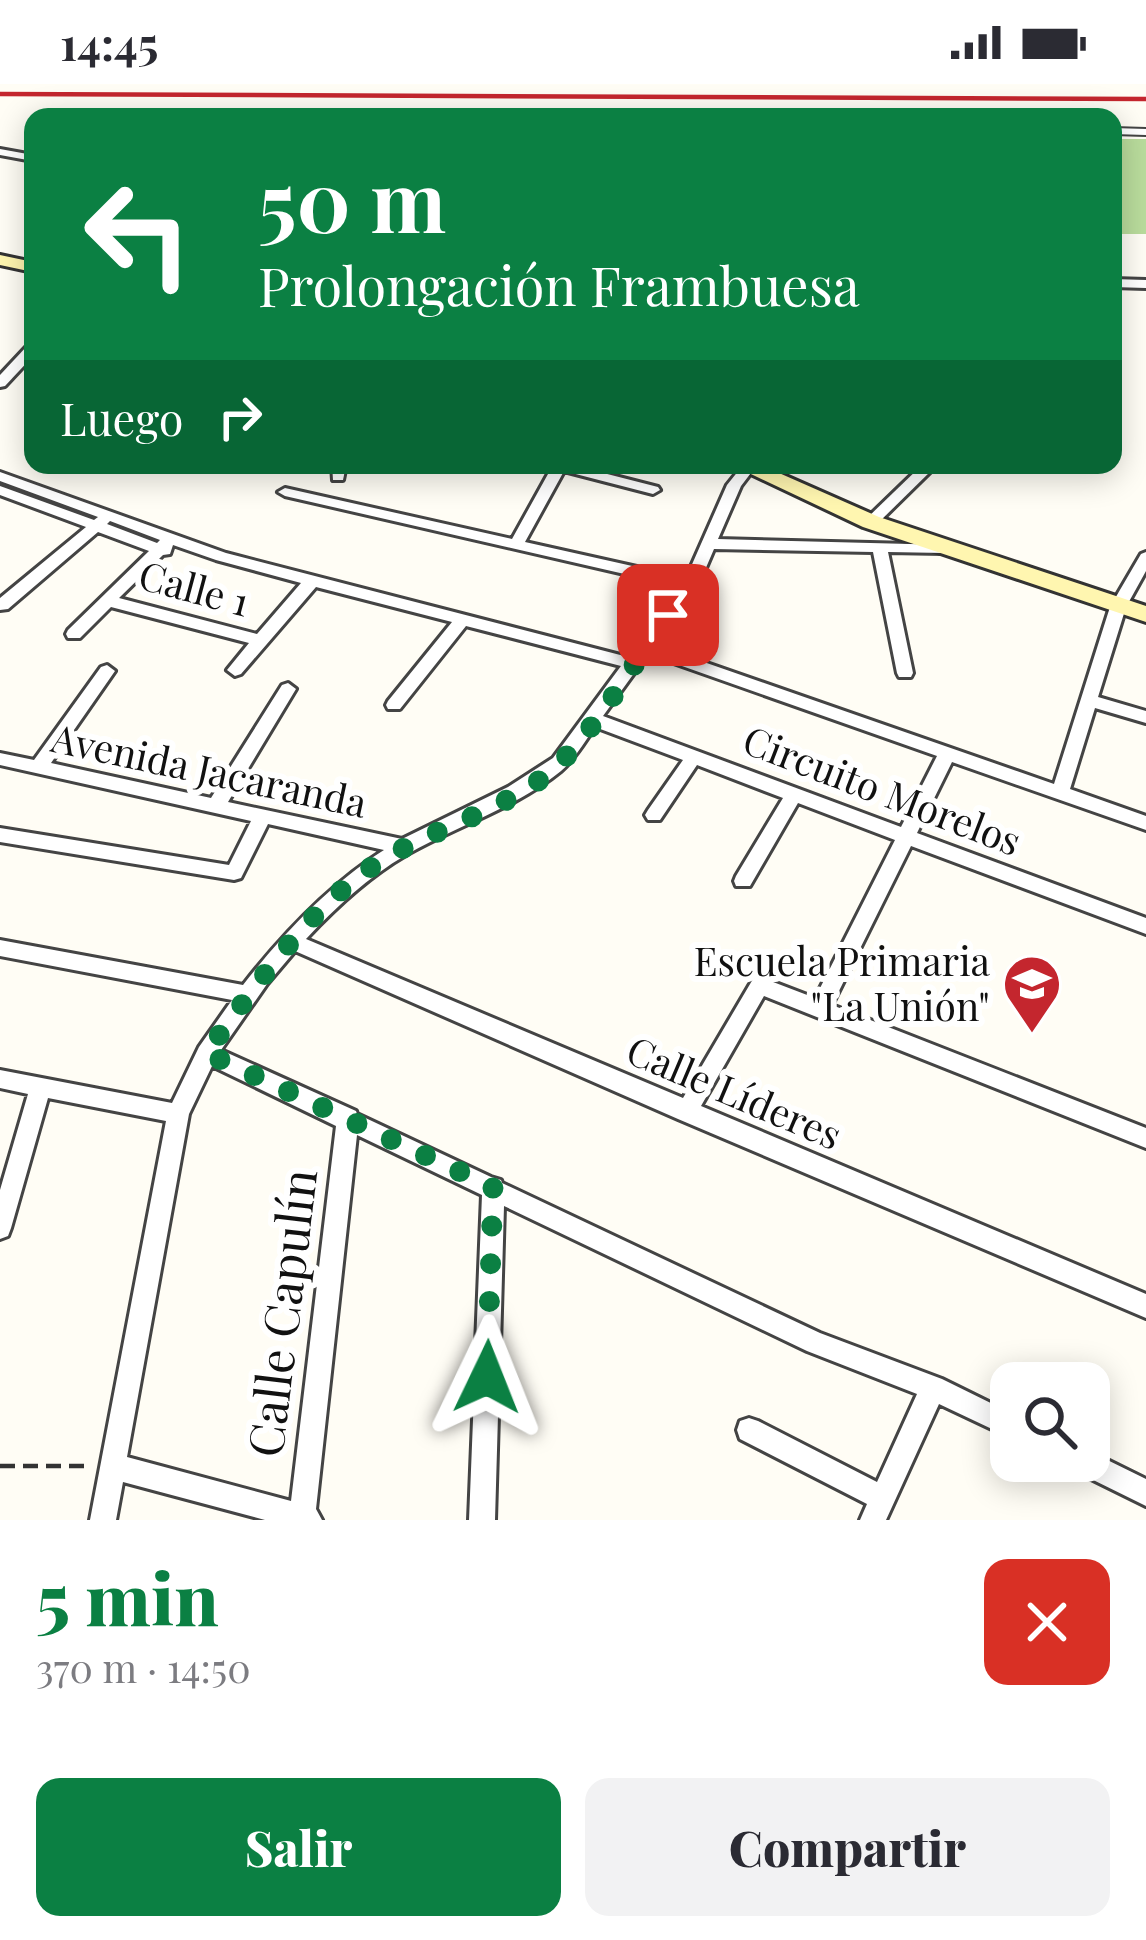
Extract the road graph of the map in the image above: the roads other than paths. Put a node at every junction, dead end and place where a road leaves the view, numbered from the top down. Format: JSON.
{"nodes":[{"id":1,"x":24,"y":358,"type":"edge"},
{"id":2,"x":0,"y":383,"type":"edge"},
{"id":3,"x":555,"y":474,"type":"edge"},
{"id":4,"x":590,"y":474,"type":"edge"},
{"id":5,"x":742,"y":474,"type":"edge"},
{"id":6,"x":765,"y":474,"type":"edge"},
{"id":7,"x":921,"y":474,"type":"edge"},
{"id":8,"x":0,"y":476,"type":"edge"},
{"id":9,"x":653,"y":490,"type":"dead end"},
{"id":10,"x":0,"y":491,"type":"edge"},
{"id":11,"x":285,"y":492,"type":"dead end"},
{"id":12,"x":100,"y":522,"type":"junction"},
{"id":13,"x":871,"y":522,"type":"junction"},
{"id":14,"x":165,"y":544,"type":"junction"},
{"id":15,"x":516,"y":544,"type":"junction"},
{"id":16,"x":711,"y":544,"type":"junction"},
{"id":17,"x":879,"y":546,"type":"junction"},
{"id":18,"x":944,"y":548,"type":"junction"},
{"id":19,"x":1146,"y":557,"type":"edge"},
{"id":20,"x":310,"y":583,"type":"junction"},
{"id":21,"x":691,"y":584,"type":"junction"},
{"id":22,"x":110,"y":601,"type":"junction"},
{"id":23,"x":2,"y":605,"type":"edge"},
{"id":24,"x":1118,"y":607,"type":"junction"},
{"id":25,"x":1146,"y":614,"type":"edge"},
{"id":26,"x":462,"y":620,"type":"junction"},
{"id":27,"x":74,"y":634,"type":"dead end"},
{"id":28,"x":261,"y":640,"type":"junction"},
{"id":29,"x":639,"y":655,"type":"junction"},
{"id":30,"x":235,"y":670,"type":"dead end"},
{"id":31,"x":107,"y":671,"type":"dead end"},
{"id":32,"x":905,"y":673,"type":"dead end"},
{"id":33,"x":288,"y":689,"type":"dead end"},
{"id":34,"x":1090,"y":701,"type":"junction"},
{"id":35,"x":394,"y":705,"type":"dead end"},
{"id":36,"x":1146,"y":717,"type":"edge"},
{"id":37,"x":595,"y":720,"type":"junction"},
{"id":38,"x":947,"y":754,"type":"junction"},
{"id":39,"x":693,"y":758,"type":"junction"},
{"id":40,"x":0,"y":759,"type":"edge"},
{"id":41,"x":38,"y":768,"type":"junction"},
{"id":42,"x":1060,"y":794,"type":"junction"},
{"id":43,"x":793,"y":796,"type":"junction"},
{"id":44,"x":216,"y":806,"type":"junction"},
{"id":45,"x":263,"y":815,"type":"junction"},
{"id":46,"x":654,"y":815,"type":"dead end"},
{"id":47,"x":1146,"y":823,"type":"edge"},
{"id":48,"x":0,"y":835,"type":"edge"},
{"id":49,"x":907,"y":841,"type":"junction"},
{"id":50,"x":404,"y":848,"type":"junction"},
{"id":51,"x":743,"y":881,"type":"dead end"},
{"id":52,"x":1146,"y":926,"type":"edge"},
{"id":53,"x":296,"y":943,"type":"junction"},
{"id":54,"x":0,"y":948,"type":"edge"},
{"id":55,"x":249,"y":995,"type":"junction"},
{"id":56,"x":820,"y":1009,"type":"junction"},
{"id":57,"x":206,"y":1053,"type":"junction"},
{"id":58,"x":0,"y":1078,"type":"edge"},
{"id":59,"x":41,"y":1087,"type":"junction"},
{"id":60,"x":686,"y":1112,"type":"junction"},
{"id":61,"x":178,"y":1114,"type":"junction"},
{"id":62,"x":348,"y":1118,"type":"junction"},
{"id":63,"x":1146,"y":1138,"type":"edge"},
{"id":64,"x":493,"y":1187,"type":"junction"},
{"id":65,"x":0,"y":1228,"type":"edge"},
{"id":66,"x":1146,"y":1306,"type":"edge"},
{"id":67,"x":933,"y":1388,"type":"junction"},
{"id":68,"x":990,"y":1416,"type":"edge"},
{"id":69,"x":749,"y":1430,"type":"dead end"},
{"id":70,"x":116,"y":1466,"type":"junction"},
{"id":71,"x":1110,"y":1475,"type":"edge"},
{"id":72,"x":1146,"y":1492,"type":"edge"},
{"id":73,"x":878,"y":1510,"type":"edge"},
{"id":74,"x":308,"y":1518,"type":"edge"},
{"id":75,"x":103,"y":1520,"type":"edge"},
{"id":76,"x":482,"y":1520,"type":"edge"}],
"edges":[{"from":1,"to":2,"type":"street"},
{"from":3,"to":15,"type":"street"},
{"from":4,"to":9,"type":"street"},
{"from":5,"to":16,"type":"street"},
{"from":6,"to":13,"type":"main road"},
{"from":7,"to":13,"type":"street"},
{"from":8,"to":12,"type":"street"},
{"from":10,"to":12,"type":"street"},
{"from":11,"to":15,"type":"street"},
{"from":12,"to":14,"type":"street"},
{"from":12,"to":23,"type":"street"},
{"from":13,"to":18,"type":"main road"},
{"from":14,"to":20,"type":"street"},
{"from":14,"to":22,"type":"street"},
{"from":15,"to":21,"type":"street"},
{"from":16,"to":17,"type":"street"},
{"from":16,"to":21,"type":"street"},
{"from":17,"to":18,"type":"street"},
{"from":17,"to":32,"type":"street"},
{"from":18,"to":24,"type":"main road"},
{"from":19,"to":24,"type":"street"},
{"from":20,"to":26,"type":"street"},
{"from":20,"to":28,"type":"street","name":"Calle 1"},
{"from":21,"to":29,"type":"street"},
{"from":22,"to":27,"type":"street"},
{"from":22,"to":28,"type":"street","name":"Calle 1"},
{"from":24,"to":25,"type":"main road"},
{"from":24,"to":34,"type":"street"},
{"from":26,"to":29,"type":"street"},
{"from":26,"to":35,"type":"street"},
{"from":28,"to":30,"type":"street","name":"Calle 1"},
{"from":29,"to":37,"type":"street"},
{"from":29,"to":38,"type":"street"},
{"from":31,"to":41,"type":"street"},
{"from":33,"to":44,"type":"street"},
{"from":34,"to":36,"type":"street"},
{"from":34,"to":42,"type":"street"},
{"from":37,"to":39,"type":"street","name":"Circuito Morelos"},
{"from":37,"to":50,"type":"street"},
{"from":38,"to":42,"type":"street"},
{"from":38,"to":49,"type":"street"},
{"from":39,"to":43,"type":"street","name":"Circuito Morelos"},
{"from":39,"to":46,"type":"street"},
{"from":40,"to":41,"type":"street","name":"Avenida Jacaranda"},
{"from":41,"to":44,"type":"street","name":"Avenida Jacaranda"},
{"from":42,"to":47,"type":"street"},
{"from":43,"to":49,"type":"street","name":"Circuito Morelos"},
{"from":43,"to":51,"type":"street"},
{"from":44,"to":45,"type":"street","name":"Avenida Jacaranda"},
{"from":45,"to":48,"type":"street"},
{"from":45,"to":50,"type":"street","name":"Avenida Jacaranda"},
{"from":49,"to":52,"type":"street","name":"Circuito Morelos"},
{"from":49,"to":56,"type":"street"},
{"from":50,"to":53,"type":"street"},
{"from":53,"to":55,"type":"street"},
{"from":53,"to":60,"type":"street","name":"Calle Líderes"},
{"from":54,"to":55,"type":"street"},
{"from":55,"to":57,"type":"street"},
{"from":56,"to":60,"type":"street"},
{"from":56,"to":63,"type":"street"},
{"from":57,"to":61,"type":"street"},
{"from":57,"to":62,"type":"street"},
{"from":58,"to":59,"type":"street"},
{"from":59,"to":61,"type":"street"},
{"from":59,"to":65,"type":"street"},
{"from":60,"to":66,"type":"street","name":"Calle Líderes"},
{"from":61,"to":70,"type":"street"},
{"from":62,"to":64,"type":"street"},
{"from":62,"to":74,"type":"street","name":"Calle Capulín"},
{"from":64,"to":67,"type":"street"},
{"from":64,"to":76,"type":"street"},
{"from":67,"to":68,"type":"street"},
{"from":67,"to":73,"type":"street"},
{"from":69,"to":73,"type":"street"},
{"from":70,"to":74,"type":"street"},
{"from":70,"to":75,"type":"street"},
{"from":71,"to":72,"type":"street"}]}
